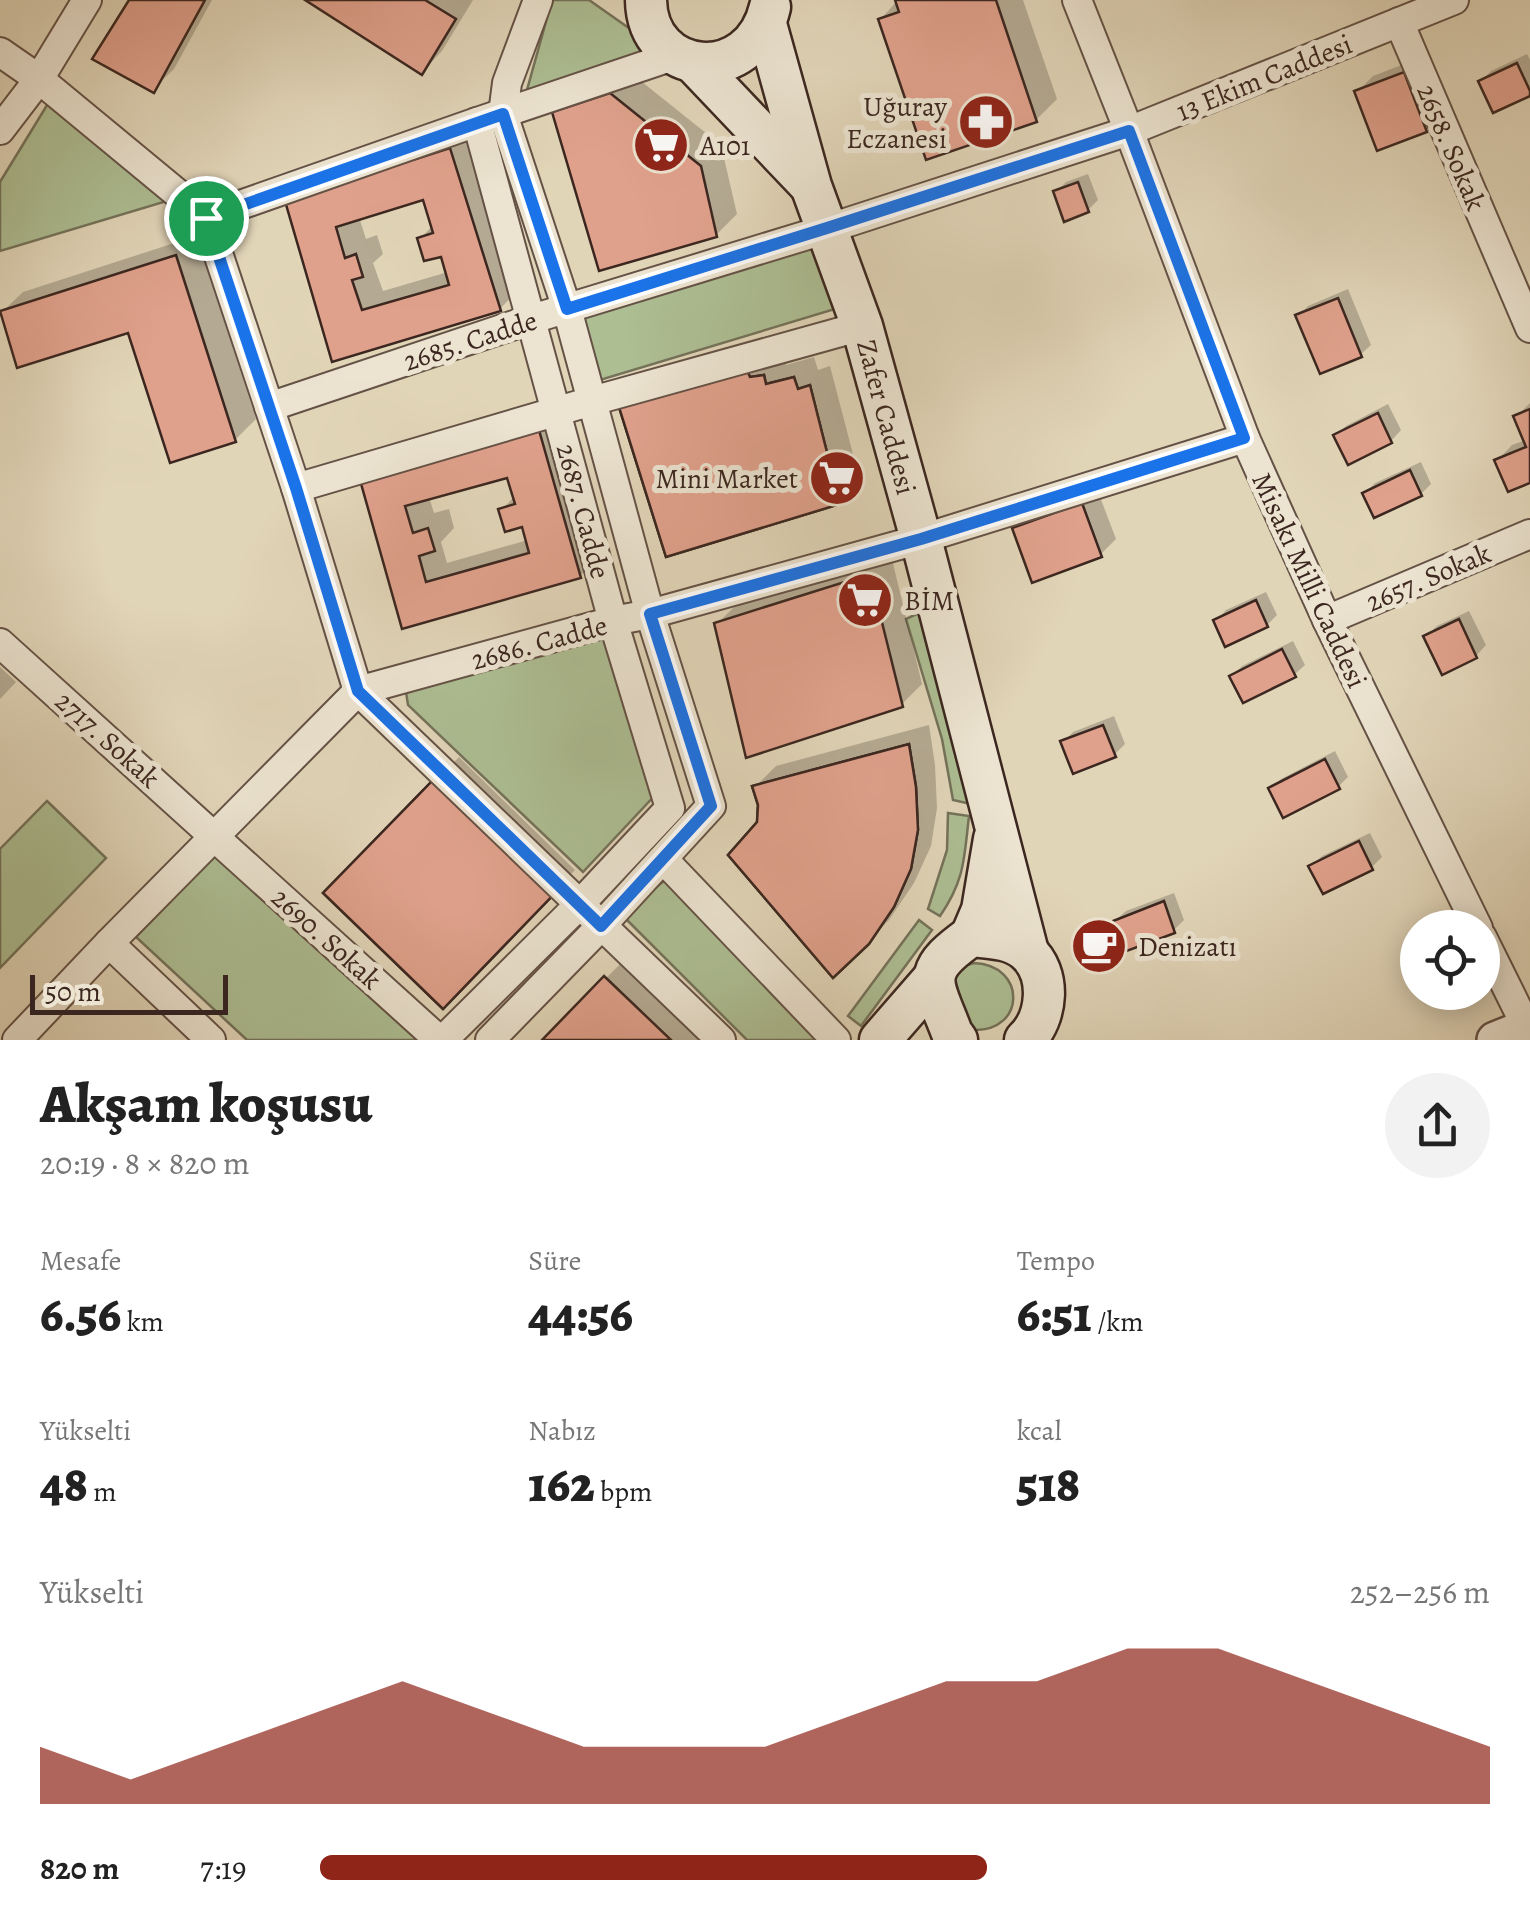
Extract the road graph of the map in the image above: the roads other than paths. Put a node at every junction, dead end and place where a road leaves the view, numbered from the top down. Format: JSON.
{"nodes":[{"id":1,"x":87,"y":0,"type":"edge"},
{"id":2,"x":538,"y":0,"type":"edge"},
{"id":3,"x":614,"y":0,"type":"edge"},
{"id":4,"x":1077,"y":0,"type":"edge"},
{"id":5,"x":1454,"y":0,"type":"edge"},
{"id":6,"x":770,"y":7,"type":"edge"},
{"id":7,"x":1398,"y":22,"type":"junction"},
{"id":8,"x":666,"y":36,"type":"edge"},
{"id":9,"x":0,"y":52,"type":"edge"},
{"id":10,"x":39,"y":78,"type":"junction"},
{"id":11,"x":490,"y":118,"type":"junction"},
{"id":12,"x":0,"y":130,"type":"edge"},
{"id":13,"x":1129,"y":131,"type":"junction"},
{"id":14,"x":810,"y":186,"type":"junction"},
{"id":15,"x":206,"y":218,"type":"junction"},
{"id":16,"x":827,"y":228,"type":"junction"},
{"id":17,"x":567,"y":309,"type":"junction"},
{"id":18,"x":532,"y":320,"type":"junction"},
{"id":19,"x":862,"y":326,"type":"junction"},
{"id":20,"x":1530,"y":328,"type":"edge"},
{"id":21,"x":592,"y":401,"type":"junction"},
{"id":22,"x":269,"y":407,"type":"junction"},
{"id":23,"x":557,"y":412,"type":"junction"},
{"id":24,"x":1244,"y":438,"type":"junction"},
{"id":25,"x":296,"y":488,"type":"junction"},
{"id":26,"x":1530,"y":534,"type":"edge"},
{"id":27,"x":921,"y":539,"type":"junction"},
{"id":28,"x":650,"y":614,"type":"junction"},
{"id":29,"x":1327,"y":620,"type":"junction"},
{"id":30,"x":613,"y":621,"type":"junction"},
{"id":31,"x":0,"y":642,"type":"edge"},
{"id":32,"x":358,"y":691,"type":"junction"},
{"id":33,"x":996,"y":828,"type":"junction"},
{"id":34,"x":215,"y":835,"type":"junction"},
{"id":35,"x":662,"y":859,"type":"junction"},
{"id":36,"x":579,"y":905,"type":"junction"},
{"id":37,"x":1469,"y":910,"type":"edge"},
{"id":38,"x":601,"y":926,"type":"junction"},
{"id":39,"x":971,"y":936,"type":"junction"},
{"id":40,"x":109,"y":943,"type":"junction"},
{"id":41,"x":1028,"y":952,"type":"junction"},
{"id":42,"x":933,"y":979,"type":"junction"},
{"id":43,"x":1500,"y":980,"type":"edge"},
{"id":44,"x":1044,"y":999,"type":"junction"},
{"id":45,"x":1521,"y":1032,"type":"edge"},
{"id":46,"x":947,"y":1038,"type":"edge"},
{"id":47,"x":17,"y":1040,"type":"edge"},
{"id":48,"x":211,"y":1040,"type":"edge"},
{"id":49,"x":441,"y":1040,"type":"edge"},
{"id":50,"x":490,"y":1040,"type":"edge"},
{"id":51,"x":721,"y":1040,"type":"edge"},
{"id":52,"x":836,"y":1040,"type":"edge"},
{"id":53,"x":880,"y":1040,"type":"edge"},
{"id":54,"x":1026,"y":1040,"type":"edge"},
{"id":55,"x":1056,"y":1040,"type":"edge"}],
"edges":[{"from":1,"to":10,"type":"street"},
{"from":2,"to":11,"type":"street"},
{"from":3,"to":8,"type":"main road"},
{"from":4,"to":13,"type":"street","name":"Misakı Milli Caddesi"},
{"from":5,"to":7,"type":"street","name":"13 Ekim Caddesi"},
{"from":6,"to":8,"type":"main road"},
{"from":6,"to":14,"type":"main road"},
{"from":7,"to":13,"type":"street","name":"13 Ekim Caddesi"},
{"from":7,"to":20,"type":"street","name":"2658. Sokak"},
{"from":8,"to":11,"type":"street"},
{"from":8,"to":14,"type":"main road"},
{"from":9,"to":10,"type":"street"},
{"from":10,"to":12,"type":"street"},
{"from":10,"to":15,"type":"street"},
{"from":11,"to":15,"type":"street"},
{"from":11,"to":17,"type":"street","name":"2687. Cadde"},
{"from":11,"to":18,"type":"street","name":"2687. Cadde"},
{"from":13,"to":16,"type":"street","name":"2685. Cadde"},
{"from":13,"to":24,"type":"street","name":"Misakı Milli Caddesi"},
{"from":14,"to":16,"type":"main road","name":"Zafer Caddesi"},
{"from":15,"to":22,"type":"street"},
{"from":16,"to":17,"type":"street","name":"2685. Cadde"},
{"from":16,"to":19,"type":"main road","name":"Zafer Caddesi"},
{"from":17,"to":18,"type":"street","name":"2685. Cadde"},
{"from":17,"to":21,"type":"street","name":"2687. Cadde"},
{"from":18,"to":22,"type":"street","name":"2685. Cadde"},
{"from":18,"to":23,"type":"street","name":"2687. Cadde"},
{"from":19,"to":21,"type":"street"},
{"from":19,"to":27,"type":"main road","name":"Zafer Caddesi"},
{"from":21,"to":23,"type":"street"},
{"from":21,"to":28,"type":"street","name":"2687. Cadde"},
{"from":22,"to":25,"type":"street"},
{"from":23,"to":25,"type":"street"},
{"from":23,"to":30,"type":"street","name":"2687. Cadde"},
{"from":24,"to":27,"type":"street","name":"2686. Cadde"},
{"from":24,"to":29,"type":"street","name":"Misakı Milli Caddesi"},
{"from":25,"to":32,"type":"street"},
{"from":26,"to":29,"type":"street","name":"2657. Sokak"},
{"from":27,"to":28,"type":"street","name":"2686. Cadde"},
{"from":27,"to":33,"type":"main road","name":"Zafer Caddesi"},
{"from":28,"to":30,"type":"street","name":"2686. Cadde"},
{"from":28,"to":35,"type":"street","name":"2687. Cadde"},
{"from":29,"to":37,"type":"street","name":"Misakı Milli Caddesi"},
{"from":30,"to":32,"type":"street","name":"2686. Cadde"},
{"from":30,"to":36,"type":"street","name":"2687. Cadde"},
{"from":31,"to":34,"type":"street","name":"2717. Sokak"},
{"from":32,"to":34,"type":"street","name":"2686. Cadde"},
{"from":32,"to":36,"type":"street"},
{"from":33,"to":39,"type":"main road","name":"Zafer Caddesi"},
{"from":33,"to":41,"type":"main road","name":"Zafer Caddesi"},
{"from":34,"to":40,"type":"street","name":"2686. Cadde"},
{"from":34,"to":49,"type":"street","name":"2690. Sokak"},
{"from":35,"to":38,"type":"street","name":"2687. Cadde"},
{"from":35,"to":52,"type":"street"},
{"from":36,"to":38,"type":"street"},
{"from":36,"to":49,"type":"street","name":"2687. Cadde"},
{"from":38,"to":50,"type":"street","name":"2687. Cadde"},
{"from":38,"to":51,"type":"street"},
{"from":39,"to":41,"type":"main road"},
{"from":39,"to":42,"type":"main road"},
{"from":40,"to":47,"type":"street","name":"2686. Cadde"},
{"from":40,"to":48,"type":"street"},
{"from":41,"to":44,"type":"main road","name":"Zafer Caddesi"},
{"from":42,"to":46,"type":"main road"},
{"from":42,"to":53,"type":"main road"},
{"from":43,"to":45,"type":"street"},
{"from":44,"to":54,"type":"main road"},
{"from":44,"to":55,"type":"main road"}]}
